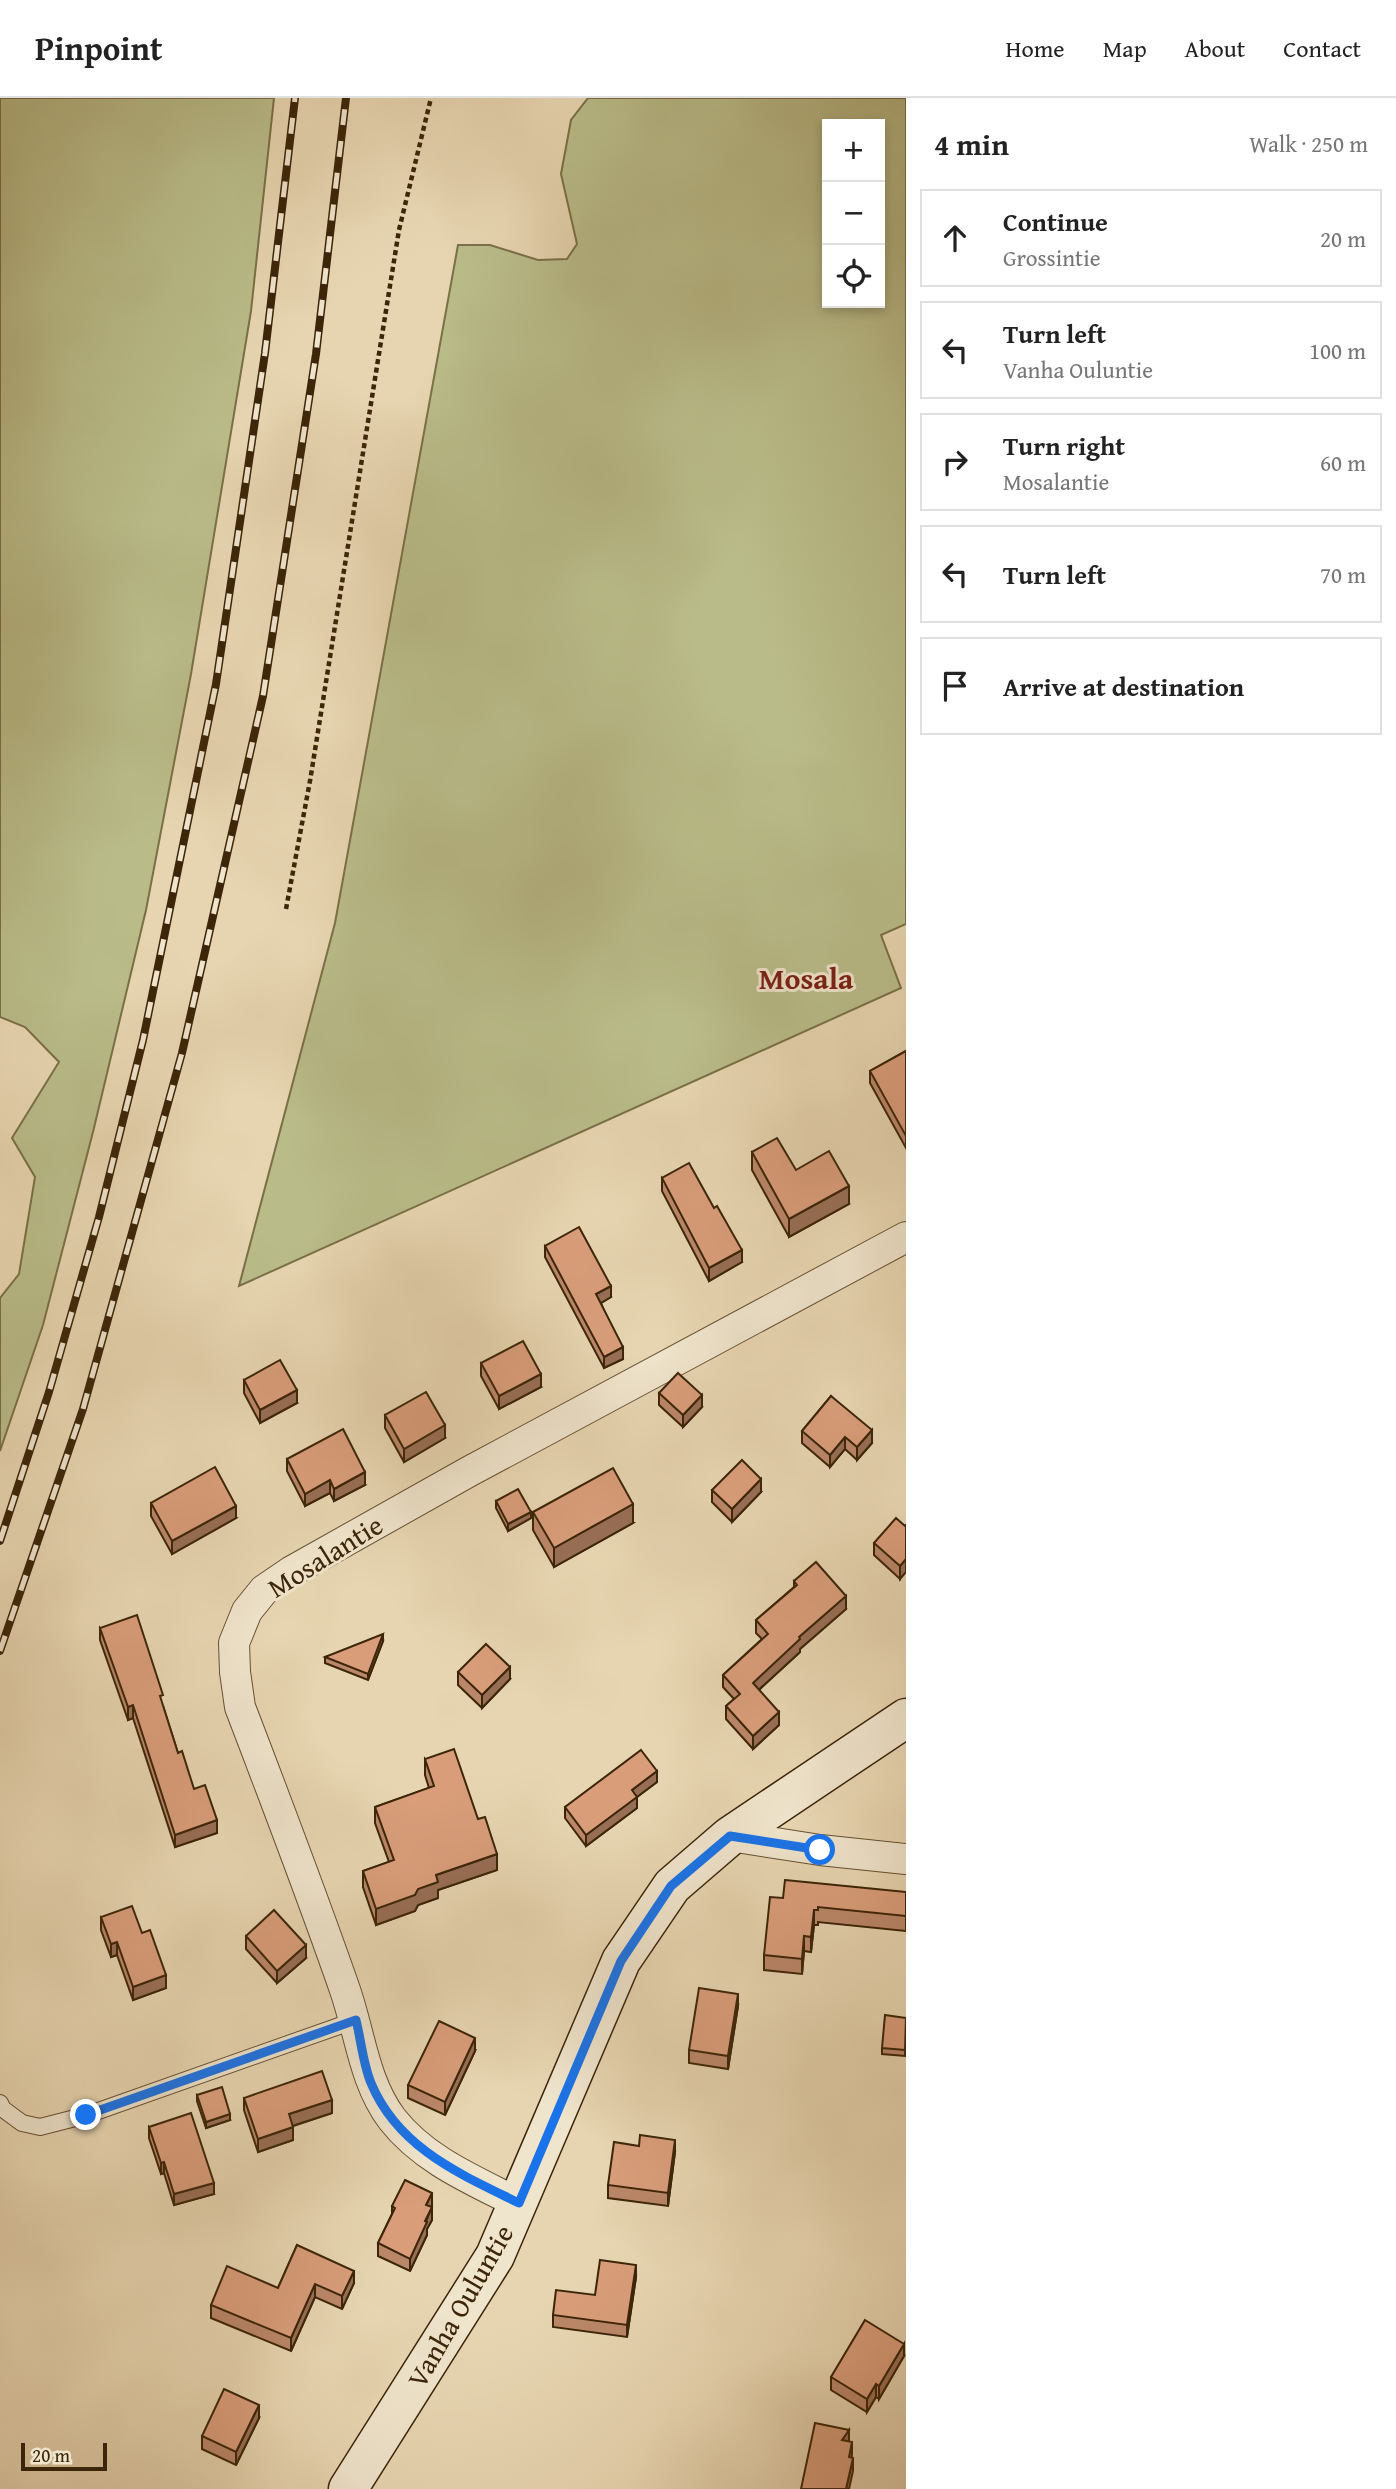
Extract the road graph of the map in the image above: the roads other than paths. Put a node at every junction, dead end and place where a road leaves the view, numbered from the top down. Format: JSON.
{"nodes":[{"id":1,"x":906,"y":1237,"type":"edge"},
{"id":2,"x":906,"y":1718,"type":"edge"},
{"id":3,"x":730,"y":1836,"type":"junction"},
{"id":4,"x":906,"y":1859,"type":"edge"},
{"id":5,"x":356,"y":2020,"type":"junction"},
{"id":6,"x":0,"y":2103,"type":"edge"},
{"id":7,"x":519,"y":2203,"type":"junction"},
{"id":8,"x":348,"y":2489,"type":"edge"}],
"edges":[{"from":1,"to":5,"type":"street","name":"Mosalantie"},
{"from":2,"to":3,"type":"street","name":"Vanha Ouluntie"},
{"from":3,"to":4,"type":"street"},
{"from":3,"to":7,"type":"street","name":"Vanha Ouluntie"},
{"from":5,"to":6,"type":"lane"},
{"from":5,"to":7,"type":"street","name":"Mosalantie"},
{"from":7,"to":8,"type":"street","name":"Vanha Ouluntie"}]}
